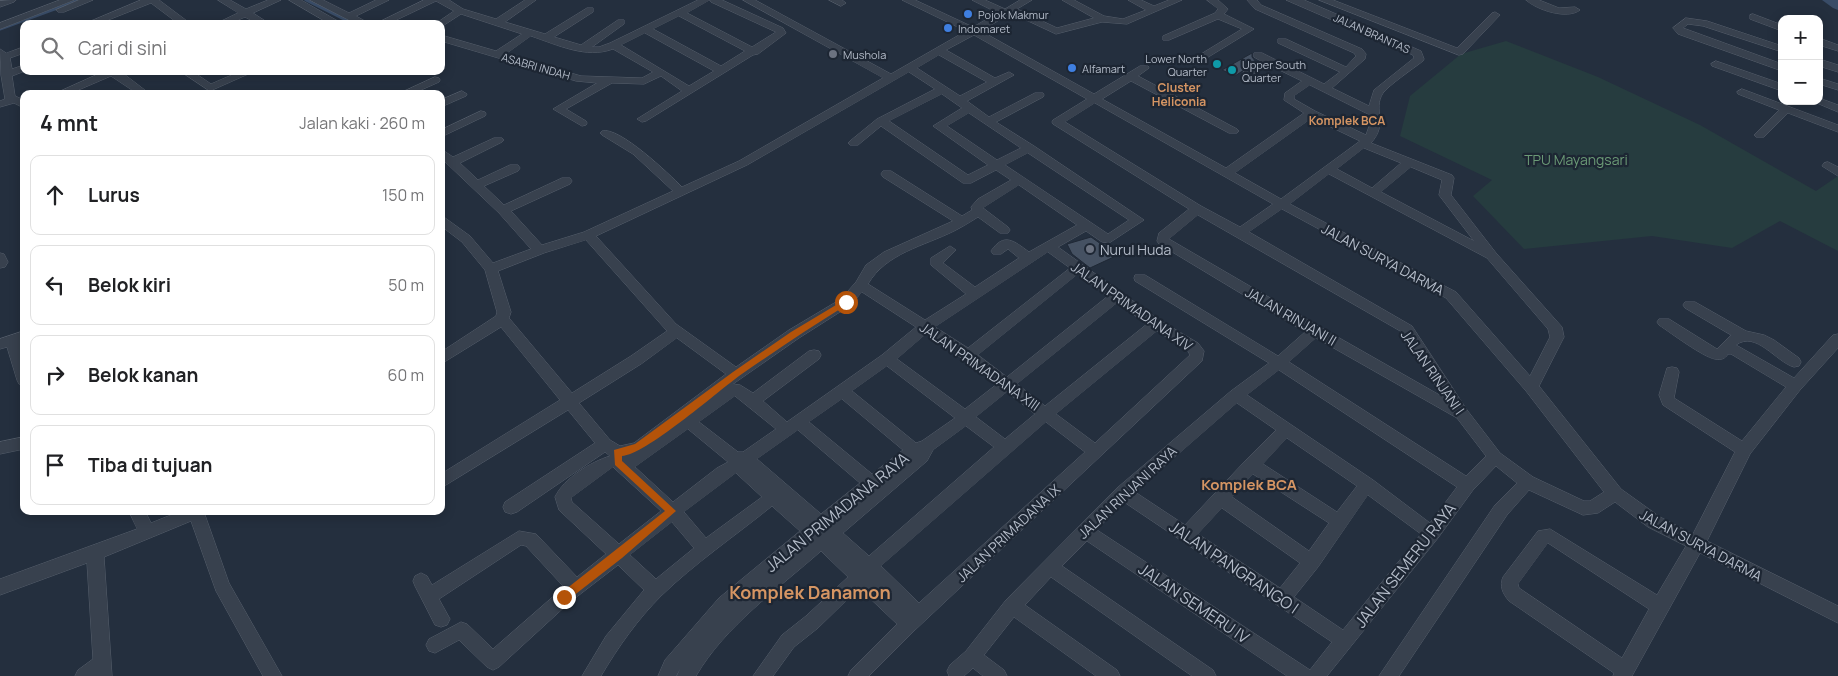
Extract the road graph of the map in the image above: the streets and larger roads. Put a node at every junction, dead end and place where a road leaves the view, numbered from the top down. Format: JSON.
{"nodes":[{"id":1,"x":11,"y":0,"type":"edge"},
{"id":2,"x":70,"y":0,"type":"edge"},
{"id":3,"x":88,"y":0,"type":"edge"},
{"id":4,"x":149,"y":0,"type":"edge"},
{"id":5,"x":153,"y":0,"type":"edge"},
{"id":6,"x":223,"y":0,"type":"edge"},
{"id":7,"x":276,"y":0,"type":"edge"},
{"id":8,"x":285,"y":0,"type":"edge"},
{"id":9,"x":294,"y":0,"type":"edge"},
{"id":10,"x":384,"y":0,"type":"edge"},
{"id":11,"x":432,"y":0,"type":"edge"},
{"id":12,"x":531,"y":0,"type":"edge"},
{"id":13,"x":705,"y":0,"type":"edge"},
{"id":14,"x":714,"y":0,"type":"edge"},
{"id":15,"x":748,"y":0,"type":"edge"},
{"id":16,"x":907,"y":0,"type":"edge"},
{"id":17,"x":977,"y":0,"type":"edge"},
{"id":18,"x":1027,"y":0,"type":"edge"},
{"id":19,"x":1067,"y":0,"type":"edge"},
{"id":20,"x":1133,"y":0,"type":"edge"},
{"id":21,"x":1177,"y":0,"type":"edge"},
{"id":22,"x":1212,"y":0,"type":"edge"},
{"id":23,"x":1252,"y":0,"type":"edge"},
{"id":24,"x":1291,"y":0,"type":"edge"},
{"id":25,"x":1324,"y":0,"type":"edge"},
{"id":26,"x":1531,"y":0,"type":"edge"},
{"id":27,"x":324,"y":1,"type":"edge"},
{"id":28,"x":448,"y":1,"type":"edge"},
{"id":29,"x":0,"y":4,"type":"edge"},
{"id":30,"x":590,"y":10,"type":"dead end"},
{"id":31,"x":1152,"y":10,"type":"junction"},
{"id":32,"x":1575,"y":10,"type":"dead end"},
{"id":33,"x":460,"y":11,"type":"junction"},
{"id":34,"x":1008,"y":11,"type":"junction"},
{"id":35,"x":678,"y":12,"type":"junction"},
{"id":36,"x":248,"y":14,"type":"junction"},
{"id":37,"x":1218,"y":14,"type":"junction"},
{"id":38,"x":1495,"y":15,"type":"dead end"},
{"id":39,"x":349,"y":16,"type":"junction"},
{"id":40,"x":106,"y":17,"type":"junction"},
{"id":41,"x":1753,"y":18,"type":"dead end"},
{"id":42,"x":1102,"y":19,"type":"junction"},
{"id":43,"x":35,"y":20,"type":"edge"},
{"id":44,"x":99,"y":20,"type":"edge"},
{"id":45,"x":111,"y":20,"type":"edge"},
{"id":46,"x":180,"y":20,"type":"edge"},
{"id":47,"x":231,"y":20,"type":"edge"},
{"id":48,"x":259,"y":20,"type":"edge"},
{"id":49,"x":331,"y":20,"type":"edge"},
{"id":50,"x":358,"y":20,"type":"edge"},
{"id":51,"x":389,"y":20,"type":"edge"},
{"id":52,"x":445,"y":21,"type":"edge"},
{"id":53,"x":621,"y":22,"type":"dead end"},
{"id":54,"x":497,"y":23,"type":"junction"},
{"id":55,"x":0,"y":26,"type":"edge"},
{"id":56,"x":20,"y":26,"type":"edge"},
{"id":57,"x":1778,"y":27,"type":"edge"},
{"id":58,"x":646,"y":29,"type":"junction"},
{"id":59,"x":974,"y":31,"type":"junction"},
{"id":60,"x":0,"y":33,"type":"edge"},
{"id":61,"x":530,"y":33,"type":"junction"},
{"id":62,"x":546,"y":38,"type":"junction"},
{"id":63,"x":1166,"y":38,"type":"dead end"},
{"id":64,"x":445,"y":39,"type":"edge"},
{"id":65,"x":1282,"y":41,"type":"dead end"},
{"id":66,"x":1823,"y":42,"type":"edge"},
{"id":67,"x":614,"y":45,"type":"junction"},
{"id":68,"x":1778,"y":48,"type":"edge"},
{"id":69,"x":1838,"y":48,"type":"edge"},
{"id":70,"x":582,"y":49,"type":"junction"},
{"id":71,"x":20,"y":51,"type":"edge"},
{"id":72,"x":940,"y":51,"type":"junction"},
{"id":73,"x":754,"y":52,"type":"junction"},
{"id":74,"x":497,"y":55,"type":"junction"},
{"id":75,"x":1258,"y":55,"type":"dead end"},
{"id":76,"x":2,"y":56,"type":"edge"},
{"id":77,"x":1205,"y":56,"type":"dead end"},
{"id":78,"x":1268,"y":61,"type":"junction"},
{"id":79,"x":1823,"y":63,"type":"edge"},
{"id":80,"x":1716,"y":64,"type":"dead end"},
{"id":81,"x":1778,"y":67,"type":"edge"},
{"id":82,"x":910,"y":68,"type":"junction"},
{"id":83,"x":1144,"y":68,"type":"dead end"},
{"id":84,"x":1838,"y":69,"type":"edge"},
{"id":85,"x":20,"y":70,"type":"edge"},
{"id":86,"x":1347,"y":71,"type":"junction"},
{"id":87,"x":661,"y":72,"type":"junction"},
{"id":88,"x":722,"y":72,"type":"junction"},
{"id":89,"x":1248,"y":73,"type":"dead end"},
{"id":90,"x":6,"y":75,"type":"junction"},
{"id":91,"x":106,"y":75,"type":"edge"},
{"id":92,"x":117,"y":75,"type":"edge"},
{"id":93,"x":191,"y":75,"type":"edge"},
{"id":94,"x":241,"y":75,"type":"edge"},
{"id":95,"x":1009,"y":76,"type":"dead end"},
{"id":96,"x":1130,"y":76,"type":"junction"},
{"id":97,"x":891,"y":78,"type":"junction"},
{"id":98,"x":435,"y":80,"type":"dead end"},
{"id":99,"x":611,"y":80,"type":"junction"},
{"id":100,"x":1309,"y":81,"type":"junction"},
{"id":101,"x":995,"y":82,"type":"junction"},
{"id":102,"x":1823,"y":82,"type":"edge"},
{"id":103,"x":1778,"y":87,"type":"edge"},
{"id":104,"x":1838,"y":87,"type":"edge"},
{"id":105,"x":943,"y":89,"type":"junction"},
{"id":106,"x":1324,"y":89,"type":"junction"},
{"id":107,"x":69,"y":90,"type":"edge"},
{"id":108,"x":138,"y":90,"type":"edge"},
{"id":109,"x":412,"y":90,"type":"edge"},
{"id":110,"x":689,"y":91,"type":"junction"},
{"id":111,"x":1742,"y":92,"type":"dead end"},
{"id":112,"x":462,"y":94,"type":"dead end"},
{"id":113,"x":1039,"y":95,"type":"dead end"},
{"id":114,"x":1096,"y":98,"type":"junction"},
{"id":115,"x":20,"y":101,"type":"edge"},
{"id":116,"x":3,"y":102,"type":"edge"},
{"id":117,"x":445,"y":102,"type":"edge"},
{"id":118,"x":1823,"y":103,"type":"edge"},
{"id":119,"x":964,"y":105,"type":"junction"},
{"id":120,"x":1786,"y":109,"type":"junction"},
{"id":121,"x":1838,"y":109,"type":"edge"},
{"id":122,"x":1373,"y":112,"type":"junction"},
{"id":123,"x":1310,"y":113,"type":"junction"},
{"id":124,"x":481,"y":114,"type":"dead end"},
{"id":125,"x":642,"y":119,"type":"dead end"},
{"id":126,"x":881,"y":121,"type":"junction"},
{"id":127,"x":988,"y":122,"type":"junction"},
{"id":128,"x":582,"y":123,"type":"dead end"},
{"id":129,"x":1838,"y":129,"type":"edge"},
{"id":130,"x":1232,"y":131,"type":"dead end"},
{"id":131,"x":445,"y":132,"type":"edge"},
{"id":132,"x":606,"y":133,"type":"dead end"},
{"id":133,"x":1760,"y":135,"type":"dead end"},
{"id":134,"x":498,"y":140,"type":"dead end"},
{"id":135,"x":1365,"y":142,"type":"junction"},
{"id":136,"x":854,"y":143,"type":"dead end"},
{"id":137,"x":1030,"y":148,"type":"junction"},
{"id":138,"x":445,"y":155,"type":"edge"},
{"id":139,"x":453,"y":162,"type":"junction"},
{"id":140,"x":1409,"y":163,"type":"junction"},
{"id":141,"x":998,"y":165,"type":"junction"},
{"id":142,"x":514,"y":168,"type":"dead end"},
{"id":143,"x":1328,"y":169,"type":"junction"},
{"id":144,"x":1227,"y":173,"type":"junction"},
{"id":145,"x":887,"y":174,"type":"dead end"},
{"id":146,"x":1019,"y":180,"type":"junction"},
{"id":147,"x":566,"y":182,"type":"dead end"},
{"id":148,"x":476,"y":185,"type":"junction"},
{"id":149,"x":681,"y":192,"type":"junction"},
{"id":150,"x":1373,"y":193,"type":"junction"},
{"id":151,"x":1282,"y":204,"type":"junction"},
{"id":152,"x":1197,"y":209,"type":"junction"},
{"id":153,"x":502,"y":210,"type":"junction"},
{"id":154,"x":978,"y":211,"type":"junction"},
{"id":155,"x":962,"y":221,"type":"junction"},
{"id":156,"x":445,"y":222,"type":"edge"},
{"id":157,"x":1085,"y":226,"type":"junction"},
{"id":158,"x":1004,"y":230,"type":"dead end"},
{"id":159,"x":1240,"y":232,"type":"junction"},
{"id":160,"x":588,"y":235,"type":"junction"},
{"id":161,"x":1048,"y":246,"type":"junction"},
{"id":162,"x":540,"y":250,"type":"junction"},
{"id":163,"x":950,"y":250,"type":"dead end"},
{"id":164,"x":998,"y":250,"type":"dead end"},
{"id":165,"x":1492,"y":256,"type":"junction"},
{"id":166,"x":0,"y":257,"type":"edge"},
{"id":167,"x":1028,"y":258,"type":"junction"},
{"id":168,"x":0,"y":264,"type":"edge"},
{"id":169,"x":1078,"y":268,"type":"junction"},
{"id":170,"x":492,"y":269,"type":"junction"},
{"id":171,"x":1140,"y":278,"type":"dead end"},
{"id":172,"x":861,"y":285,"type":"junction"},
{"id":173,"x":975,"y":294,"type":"junction"},
{"id":174,"x":1117,"y":296,"type":"junction"},
{"id":175,"x":1690,"y":305,"type":"dead end"},
{"id":176,"x":502,"y":319,"type":"junction"},
{"id":177,"x":1664,"y":322,"type":"dead end"},
{"id":178,"x":1156,"y":324,"type":"junction"},
{"id":179,"x":924,"y":328,"type":"junction"},
{"id":180,"x":677,"y":331,"type":"junction"},
{"id":181,"x":1315,"y":331,"type":"junction"},
{"id":182,"x":1742,"y":335,"type":"junction"},
{"id":183,"x":1838,"y":339,"type":"edge"},
{"id":184,"x":12,"y":340,"type":"edge"},
{"id":185,"x":1726,"y":348,"type":"junction"},
{"id":186,"x":814,"y":355,"type":"dead end"},
{"id":187,"x":968,"y":355,"type":"junction"},
{"id":188,"x":445,"y":356,"type":"edge"},
{"id":189,"x":886,"y":359,"type":"junction"},
{"id":190,"x":1794,"y":362,"type":"dead end"},
{"id":191,"x":1279,"y":363,"type":"junction"},
{"id":192,"x":20,"y":367,"type":"edge"},
{"id":193,"x":1672,"y":372,"type":"dead end"},
{"id":194,"x":736,"y":374,"type":"junction"},
{"id":195,"x":1006,"y":383,"type":"junction"},
{"id":196,"x":1795,"y":386,"type":"junction"},
{"id":197,"x":1531,"y":387,"type":"junction"},
{"id":198,"x":841,"y":390,"type":"junction"},
{"id":199,"x":1236,"y":395,"type":"junction"},
{"id":200,"x":752,"y":401,"type":"junction"},
{"id":201,"x":571,"y":402,"type":"junction"},
{"id":202,"x":1047,"y":413,"type":"junction"},
{"id":203,"x":1462,"y":414,"type":"junction"},
{"id":204,"x":965,"y":418,"type":"junction"},
{"id":205,"x":689,"y":422,"type":"junction"},
{"id":206,"x":792,"y":425,"type":"junction"},
{"id":207,"x":1286,"y":430,"type":"junction"},
{"id":208,"x":20,"y":444,"type":"edge"},
{"id":209,"x":1006,"y":447,"type":"junction"},
{"id":210,"x":0,"y":448,"type":"edge"},
{"id":211,"x":1744,"y":450,"type":"junction"},
{"id":212,"x":921,"y":451,"type":"junction"},
{"id":213,"x":1096,"y":452,"type":"junction"},
{"id":214,"x":616,"y":456,"type":"junction"},
{"id":215,"x":1495,"y":457,"type":"junction"},
{"id":216,"x":738,"y":461,"type":"junction"},
{"id":217,"x":1251,"y":464,"type":"junction"},
{"id":218,"x":445,"y":480,"type":"edge"},
{"id":219,"x":1527,"y":482,"type":"junction"},
{"id":220,"x":872,"y":484,"type":"junction"},
{"id":221,"x":1367,"y":484,"type":"junction"},
{"id":222,"x":1468,"y":485,"type":"junction"},
{"id":223,"x":777,"y":493,"type":"junction"},
{"id":224,"x":1122,"y":493,"type":"junction"},
{"id":225,"x":1615,"y":494,"type":"junction"},
{"id":226,"x":1222,"y":499,"type":"junction"},
{"id":227,"x":511,"y":507,"type":"dead end"},
{"id":228,"x":671,"y":511,"type":"junction"},
{"id":229,"x":139,"y":515,"type":"edge"},
{"id":230,"x":190,"y":515,"type":"edge"},
{"id":231,"x":199,"y":515,"type":"edge"},
{"id":232,"x":1338,"y":521,"type":"junction"},
{"id":233,"x":1086,"y":530,"type":"junction"},
{"id":234,"x":147,"y":532,"type":"junction"},
{"id":235,"x":821,"y":532,"type":"junction"},
{"id":236,"x":1432,"y":533,"type":"junction"},
{"id":237,"x":1186,"y":536,"type":"junction"},
{"id":238,"x":1696,"y":545,"type":"junction"},
{"id":239,"x":705,"y":549,"type":"junction"},
{"id":240,"x":95,"y":553,"type":"junction"},
{"id":241,"x":619,"y":555,"type":"junction"},
{"id":242,"x":1312,"y":562,"type":"junction"},
{"id":243,"x":1050,"y":568,"type":"junction"},
{"id":244,"x":865,"y":571,"type":"junction"},
{"id":245,"x":0,"y":587,"type":"edge"},
{"id":246,"x":576,"y":588,"type":"junction"},
{"id":247,"x":656,"y":590,"type":"junction"},
{"id":248,"x":1282,"y":600,"type":"junction"},
{"id":249,"x":1012,"y":606,"type":"junction"},
{"id":250,"x":1660,"y":606,"type":"junction"},
{"id":251,"x":1838,"y":615,"type":"edge"},
{"id":252,"x":441,"y":619,"type":"dead end"},
{"id":253,"x":914,"y":619,"type":"junction"},
{"id":254,"x":1345,"y":641,"type":"junction"},
{"id":255,"x":435,"y":645,"type":"dead end"},
{"id":256,"x":972,"y":657,"type":"junction"},
{"id":257,"x":102,"y":670,"type":"edge"},
{"id":258,"x":956,"y":671,"type":"dead end"},
{"id":259,"x":1624,"y":673,"type":"edge"},
{"id":260,"x":84,"y":676,"type":"edge"},
{"id":261,"x":273,"y":676,"type":"edge"},
{"id":262,"x":591,"y":676,"type":"edge"},
{"id":263,"x":667,"y":676,"type":"edge"},
{"id":264,"x":686,"y":676,"type":"edge"},
{"id":265,"x":762,"y":676,"type":"edge"},
{"id":266,"x":857,"y":676,"type":"edge"},
{"id":267,"x":998,"y":676,"type":"edge"},
{"id":268,"x":1111,"y":676,"type":"edge"},
{"id":269,"x":1207,"y":676,"type":"edge"},
{"id":270,"x":1303,"y":676,"type":"edge"},
{"id":271,"x":1316,"y":676,"type":"edge"},
{"id":272,"x":1388,"y":676,"type":"edge"}],
"edges":[{"from":1,"to":29,"type":"street"},
{"from":2,"to":55,"type":"street"},
{"from":3,"to":43,"type":"street"},
{"from":4,"to":40,"type":"street"},
{"from":5,"to":46,"type":"street"},
{"from":6,"to":36,"type":"street"},
{"from":7,"to":36,"type":"street"},
{"from":8,"to":36,"type":"street"},
{"from":9,"to":49,"type":"street"},
{"from":10,"to":39,"type":"street"},
{"from":11,"to":51,"type":"street"},
{"from":12,"to":54,"type":"street"},
{"from":13,"to":35,"type":"street"},
{"from":14,"to":73,"type":"street"},
{"from":15,"to":97,"type":"street"},
{"from":16,"to":59,"type":"street","name":"JALAN SURYA DARMA"},
{"from":17,"to":34,"type":"street"},
{"from":18,"to":34,"type":"street"},
{"from":19,"to":42,"type":"street"},
{"from":20,"to":31,"type":"street"},
{"from":21,"to":31,"type":"street"},
{"from":22,"to":37,"type":"street"},
{"from":23,"to":86,"type":"street"},
{"from":24,"to":122,"type":"street","name":"JALAN BRANTAS"},
{"from":25,"to":38,"type":"street"},
{"from":26,"to":32,"type":"street"},
{"from":27,"to":39,"type":"street"},
{"from":28,"to":33,"type":"street"},
{"from":30,"to":62,"type":"street"},
{"from":31,"to":42,"type":"street"},
{"from":33,"to":52,"type":"street"},
{"from":33,"to":54,"type":"street"},
{"from":34,"to":42,"type":"street"},
{"from":34,"to":59,"type":"street"},
{"from":35,"to":58,"type":"street"},
{"from":35,"to":73,"type":"street"},
{"from":36,"to":47,"type":"street"},
{"from":36,"to":48,"type":"street"},
{"from":37,"to":63,"type":"street"},
{"from":37,"to":77,"type":"street"},
{"from":39,"to":50,"type":"street"},
{"from":40,"to":44,"type":"street"},
{"from":40,"to":45,"type":"street"},
{"from":41,"to":57,"type":"street"},
{"from":53,"to":70,"type":"street"},
{"from":54,"to":61,"type":"street"},
{"from":56,"to":60,"type":"street"},
{"from":58,"to":67,"type":"street"},
{"from":58,"to":88,"type":"street"},
{"from":59,"to":72,"type":"street"},
{"from":59,"to":114,"type":"street","name":"JALAN SURYA DARMA"},
{"from":61,"to":62,"type":"street"},
{"from":61,"to":74,"type":"street"},
{"from":62,"to":70,"type":"street"},
{"from":64,"to":74,"type":"street","name":"ASABRI INDAH"},
{"from":65,"to":86,"type":"street"},
{"from":66,"to":69,"type":"street"},
{"from":67,"to":70,"type":"street"},
{"from":67,"to":87,"type":"street"},
{"from":68,"to":81,"type":"street"},
{"from":71,"to":76,"type":"street"},
{"from":72,"to":82,"type":"street"},
{"from":72,"to":101,"type":"street"},
{"from":73,"to":88,"type":"street"},
{"from":74,"to":99,"type":"street","name":"ASABRI INDAH"},
{"from":75,"to":78,"type":"street"},
{"from":76,"to":90,"type":"street"},
{"from":78,"to":89,"type":"street"},
{"from":78,"to":100,"type":"street"},
{"from":79,"to":84,"type":"street"},
{"from":80,"to":103,"type":"street"},
{"from":82,"to":97,"type":"street"},
{"from":82,"to":105,"type":"street"},
{"from":83,"to":96,"type":"street"},
{"from":85,"to":90,"type":"street"},
{"from":86,"to":106,"type":"street"},
{"from":87,"to":99,"type":"street","name":"ASABRI INDAH"},
{"from":87,"to":110,"type":"street"},
{"from":88,"to":110,"type":"street"},
{"from":90,"to":116,"type":"street"},
{"from":91,"to":107,"type":"street"},
{"from":92,"to":108,"type":"street"},
{"from":93,"to":94,"type":"street"},
{"from":95,"to":101,"type":"street"},
{"from":96,"to":114,"type":"street"},
{"from":96,"to":130,"type":"street"},
{"from":97,"to":149,"type":"street"},
{"from":98,"to":109,"type":"street"},
{"from":99,"to":128,"type":"street"},
{"from":100,"to":106,"type":"street"},
{"from":100,"to":123,"type":"street"},
{"from":101,"to":119,"type":"street"},
{"from":102,"to":104,"type":"street"},
{"from":105,"to":119,"type":"street"},
{"from":105,"to":126,"type":"street"},
{"from":106,"to":122,"type":"street"},
{"from":110,"to":125,"type":"street"},
{"from":111,"to":120,"type":"street"},
{"from":112,"to":117,"type":"street"},
{"from":113,"to":127,"type":"street"},
{"from":114,"to":144,"type":"street","name":"JALAN SURYA DARMA"},
{"from":114,"to":152,"type":"street","name":"JALAN RINJANI I"},
{"from":115,"to":116,"type":"street"},
{"from":118,"to":121,"type":"street"},
{"from":119,"to":127,"type":"street"},
{"from":119,"to":141,"type":"street"},
{"from":120,"to":129,"type":"street"},
{"from":120,"to":133,"type":"street"},
{"from":122,"to":135,"type":"street","name":"JALAN BRANTAS"},
{"from":123,"to":135,"type":"street"},
{"from":123,"to":144,"type":"street"},
{"from":124,"to":131,"type":"street"},
{"from":126,"to":136,"type":"street"},
{"from":126,"to":141,"type":"street"},
{"from":127,"to":137,"type":"street"},
{"from":132,"to":149,"type":"street"},
{"from":134,"to":139,"type":"street"},
{"from":135,"to":140,"type":"street"},
{"from":135,"to":143,"type":"street"},
{"from":137,"to":141,"type":"street"},
{"from":137,"to":157,"type":"street"},
{"from":138,"to":139,"type":"street"},
{"from":139,"to":148,"type":"street"},
{"from":140,"to":150,"type":"street"},
{"from":140,"to":165,"type":"street"},
{"from":141,"to":146,"type":"street"},
{"from":142,"to":148,"type":"street"},
{"from":143,"to":150,"type":"street"},
{"from":143,"to":151,"type":"street"},
{"from":144,"to":151,"type":"street","name":"JALAN SURYA DARMA"},
{"from":145,"to":155,"type":"street"},
{"from":146,"to":154,"type":"street"},
{"from":146,"to":157,"type":"street"},
{"from":147,"to":153,"type":"street"},
{"from":148,"to":153,"type":"street"},
{"from":149,"to":160,"type":"street"},
{"from":150,"to":165,"type":"street"},
{"from":151,"to":159,"type":"street"},
{"from":151,"to":197,"type":"street","name":"JALAN SURYA DARMA"},
{"from":152,"to":159,"type":"street","name":"JALAN RINJANI I"},
{"from":152,"to":181,"type":"street","name":"JALAN RINJANI II"},
{"from":153,"to":162,"type":"street"},
{"from":154,"to":155,"type":"street"},
{"from":154,"to":158,"type":"street"},
{"from":155,"to":172,"type":"street"},
{"from":156,"to":170,"type":"street"},
{"from":157,"to":161,"type":"street"},
{"from":159,"to":203,"type":"street","name":"JALAN RINJANI I"},
{"from":160,"to":162,"type":"street"},
{"from":160,"to":180,"type":"street"},
{"from":161,"to":167,"type":"street"},
{"from":161,"to":169,"type":"street","name":"JALAN PRIMADANA XIV"},
{"from":162,"to":170,"type":"street"},
{"from":163,"to":173,"type":"street"},
{"from":164,"to":167,"type":"street"},
{"from":165,"to":197,"type":"street"},
{"from":166,"to":168,"type":"street"},
{"from":167,"to":173,"type":"street"},
{"from":169,"to":174,"type":"street","name":"JALAN PRIMADANA XIV"},
{"from":169,"to":187,"type":"street"},
{"from":170,"to":176,"type":"street"},
{"from":171,"to":191,"type":"street"},
{"from":172,"to":179,"type":"street","name":"JALAN PRIMADANA XIII"},
{"from":172,"to":194,"type":"street"},
{"from":173,"to":179,"type":"street"},
{"from":174,"to":178,"type":"street","name":"JALAN PRIMADANA XIV"},
{"from":174,"to":195,"type":"street"},
{"from":175,"to":182,"type":"street"},
{"from":176,"to":188,"type":"street"},
{"from":176,"to":201,"type":"street"},
{"from":177,"to":185,"type":"street"},
{"from":178,"to":202,"type":"street"},
{"from":178,"to":213,"type":"street","name":"JALAN PRIMADANA XIV"},
{"from":179,"to":187,"type":"street","name":"JALAN PRIMADANA XIII"},
{"from":179,"to":189,"type":"street"},
{"from":180,"to":194,"type":"street"},
{"from":180,"to":201,"type":"street"},
{"from":181,"to":191,"type":"street","name":"JALAN RINJANI RAYA"},
{"from":181,"to":203,"type":"street","name":"JALAN RINJANI II"},
{"from":182,"to":185,"type":"street"},
{"from":182,"to":190,"type":"street"},
{"from":183,"to":196,"type":"street"},
{"from":184,"to":192,"type":"street"},
{"from":185,"to":196,"type":"street"},
{"from":186,"to":200,"type":"street"},
{"from":187,"to":195,"type":"street","name":"JALAN PRIMADANA XIII"},
{"from":189,"to":198,"type":"street"},
{"from":189,"to":204,"type":"street"},
{"from":191,"to":199,"type":"street","name":"JALAN RINJANI RAYA"},
{"from":191,"to":222,"type":"street"},
{"from":193,"to":211,"type":"street"},
{"from":194,"to":214,"type":"street"},
{"from":195,"to":202,"type":"street","name":"JALAN PRIMADANA XIII"},
{"from":195,"to":204,"type":"street"},
{"from":196,"to":211,"type":"street"},
{"from":197,"to":225,"type":"street","name":"JALAN SURYA DARMA"},
{"from":198,"to":206,"type":"street"},
{"from":198,"to":212,"type":"street"},
{"from":199,"to":207,"type":"street"},
{"from":199,"to":224,"type":"street","name":"JALAN RINJANI RAYA"},
{"from":200,"to":205,"type":"street"},
{"from":200,"to":206,"type":"street"},
{"from":201,"to":214,"type":"street"},
{"from":201,"to":218,"type":"street"},
{"from":202,"to":209,"type":"street"},
{"from":202,"to":213,"type":"street","name":"JALAN PRIMADANA XIII"},
{"from":203,"to":215,"type":"street","name":"JALAN RINJANI I"},
{"from":204,"to":209,"type":"street"},
{"from":204,"to":212,"type":"street"},
{"from":205,"to":214,"type":"street"},
{"from":205,"to":216,"type":"street"},
{"from":206,"to":216,"type":"street"},
{"from":206,"to":220,"type":"street"},
{"from":207,"to":217,"type":"street"},
{"from":207,"to":221,"type":"street"},
{"from":208,"to":210,"type":"street"},
{"from":209,"to":244,"type":"street"},
{"from":211,"to":238,"type":"street"},
{"from":212,"to":220,"type":"street","name":"JALAN PRIMADANA RAYA"},
{"from":212,"to":235,"type":"street","name":"JALAN PRIMADANA RAYA"},
{"from":213,"to":253,"type":"street","name":"JALAN PRIMADANA IX"},
{"from":214,"to":227,"type":"street"},
{"from":214,"to":228,"type":"street"},
{"from":214,"to":241,"type":"street"},
{"from":215,"to":219,"type":"street","name":"JALAN RINJANI I"},
{"from":215,"to":222,"type":"street","name":"JALAN SEMERU RAYA"},
{"from":216,"to":223,"type":"street"},
{"from":216,"to":228,"type":"street"},
{"from":217,"to":226,"type":"street"},
{"from":217,"to":232,"type":"street"},
{"from":219,"to":225,"type":"street","name":"JALAN RINJANI I"},
{"from":219,"to":272,"type":"street"},
{"from":220,"to":235,"type":"street","name":"JALAN PRIMADANA RAYA"},
{"from":221,"to":232,"type":"street"},
{"from":221,"to":236,"type":"street"},
{"from":222,"to":236,"type":"street","name":"JALAN SEMERU RAYA"},
{"from":223,"to":235,"type":"street"},
{"from":223,"to":239,"type":"street"},
{"from":224,"to":233,"type":"street","name":"JALAN RINJANI RAYA"},
{"from":224,"to":237,"type":"street","name":"JALAN PANGRANGO I"},
{"from":225,"to":238,"type":"street","name":"JALAN SURYA DARMA"},
{"from":226,"to":237,"type":"street"},
{"from":226,"to":242,"type":"street"},
{"from":228,"to":239,"type":"street"},
{"from":228,"to":241,"type":"street"},
{"from":229,"to":234,"type":"street"},
{"from":230,"to":234,"type":"street"},
{"from":231,"to":261,"type":"street"},
{"from":232,"to":242,"type":"street"},
{"from":233,"to":243,"type":"street","name":"JALAN RINJANI RAYA"},
{"from":233,"to":270,"type":"street","name":"JALAN SEMERU IV"},
{"from":234,"to":240,"type":"street"},
{"from":235,"to":244,"type":"street"},
{"from":235,"to":263,"type":"street","name":"JALAN PRIMADANA RAYA"},
{"from":235,"to":264,"type":"street","name":"JALAN PRIMADANA RAYA"},
{"from":236,"to":254,"type":"street","name":"JALAN SEMERU RAYA"},
{"from":237,"to":248,"type":"street","name":"JALAN PANGRANGO I"},
{"from":238,"to":250,"type":"street"},
{"from":238,"to":251,"type":"street","name":"JALAN SURYA DARMA"},
{"from":239,"to":247,"type":"street"},
{"from":240,"to":245,"type":"street"},
{"from":240,"to":257,"type":"street"},
{"from":241,"to":246,"type":"street"},
{"from":241,"to":247,"type":"street"},
{"from":242,"to":248,"type":"street"},
{"from":243,"to":249,"type":"street","name":"JALAN RINJANI RAYA"},
{"from":243,"to":269,"type":"street"},
{"from":244,"to":253,"type":"street"},
{"from":244,"to":265,"type":"street"},
{"from":246,"to":252,"type":"street"},
{"from":246,"to":255,"type":"street"},
{"from":247,"to":262,"type":"street"},
{"from":248,"to":254,"type":"street","name":"JALAN PANGRANGO I"},
{"from":249,"to":256,"type":"street","name":"JALAN RINJANI RAYA"},
{"from":249,"to":268,"type":"street"},
{"from":250,"to":259,"type":"street"},
{"from":250,"to":259,"type":"street"},
{"from":253,"to":266,"type":"street","name":"JALAN PRIMADANA IX"},
{"from":254,"to":271,"type":"street","name":"JALAN SEMERU RAYA"},
{"from":256,"to":258,"type":"street","name":"JALAN RINJANI RAYA"},
{"from":256,"to":267,"type":"street"},
{"from":257,"to":260,"type":"street"}]}
